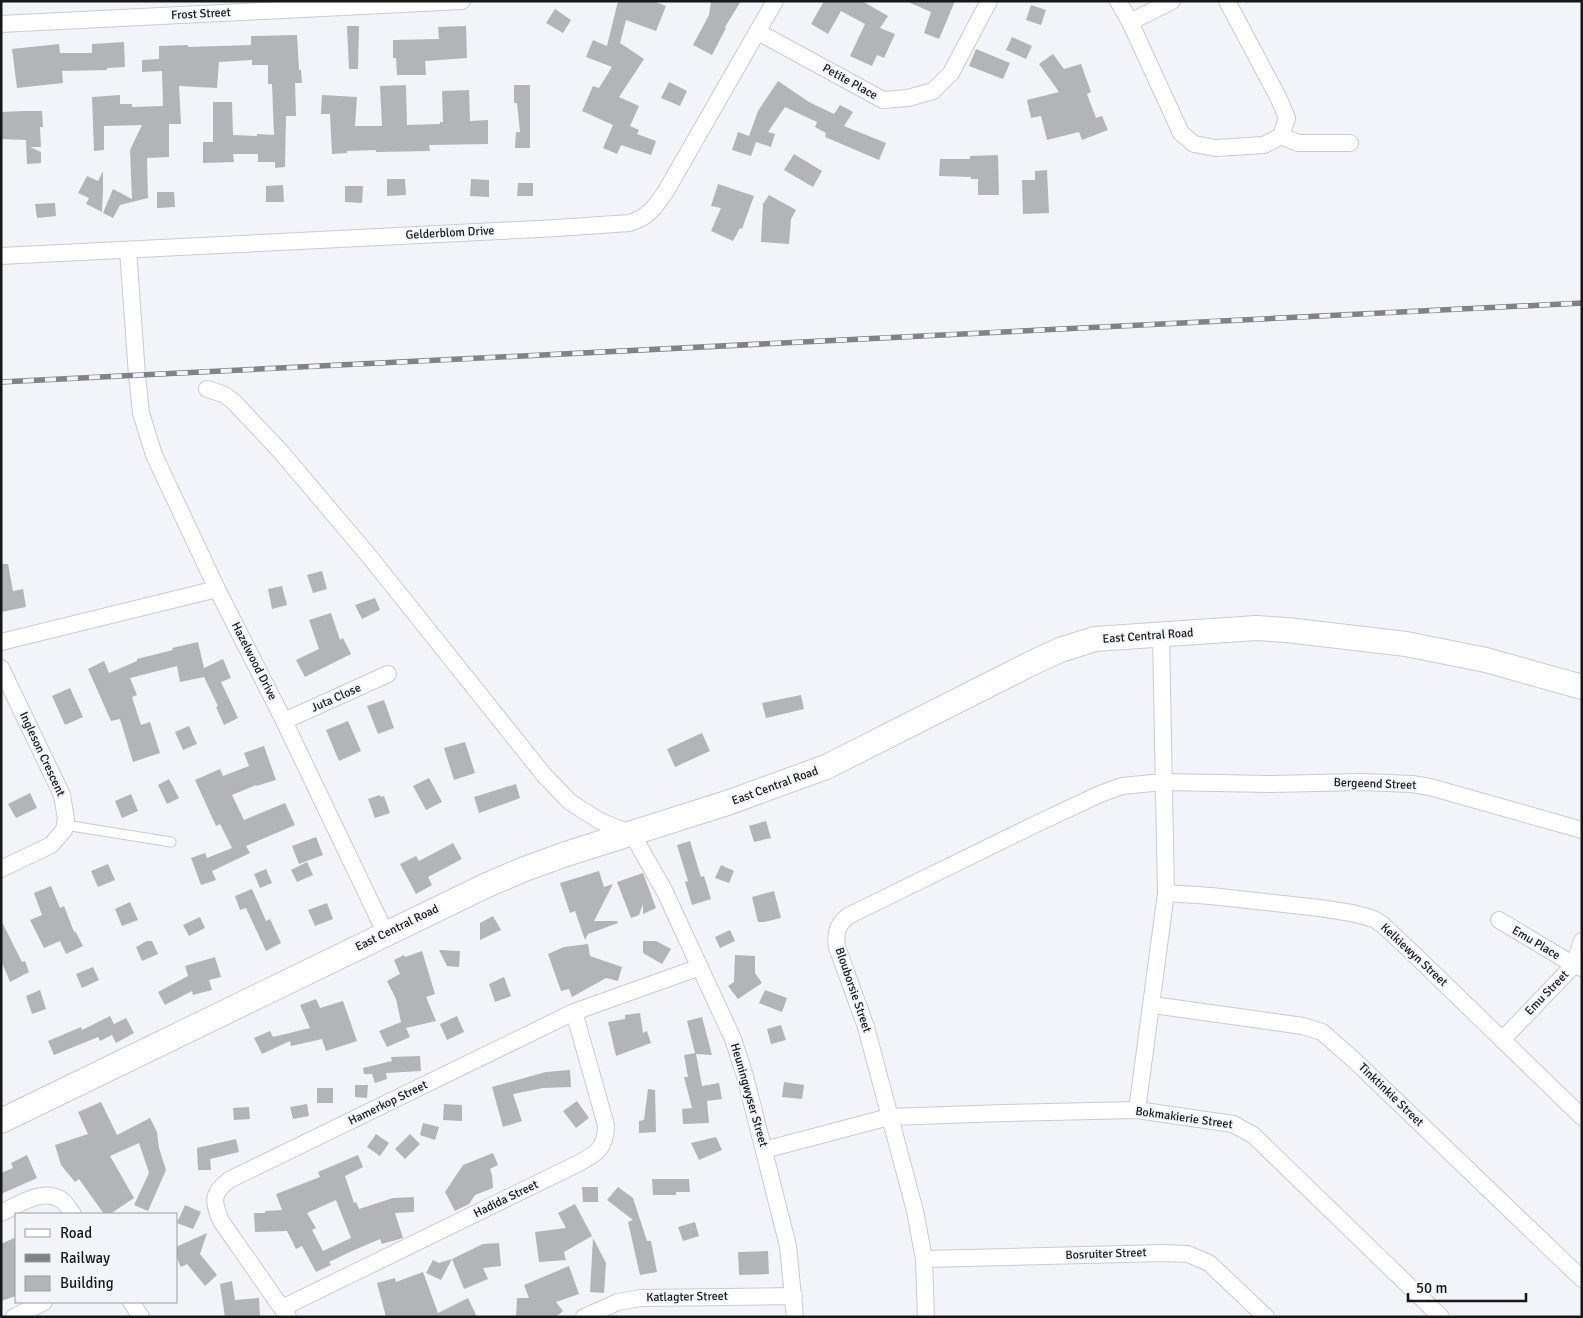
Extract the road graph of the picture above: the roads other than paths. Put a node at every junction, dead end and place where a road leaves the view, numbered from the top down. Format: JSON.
{"nodes":[{"id":1,"x":462,"y":1,"type":"edge"},
{"id":2,"x":775,"y":1,"type":"edge"},
{"id":3,"x":989,"y":1,"type":"edge"},
{"id":4,"x":1118,"y":1,"type":"edge"},
{"id":5,"x":1172,"y":1,"type":"edge"},
{"id":6,"x":1227,"y":1,"type":"edge"},
{"id":7,"x":1130,"y":22,"type":"junction"},
{"id":8,"x":1,"y":24,"type":"edge"},
{"id":9,"x":758,"y":32,"type":"junction"},
{"id":10,"x":1281,"y":136,"type":"junction"},
{"id":11,"x":1350,"y":143,"type":"dead end"},
{"id":12,"x":128,"y":250,"type":"junction"},
{"id":13,"x":1,"y":256,"type":"edge"},
{"id":14,"x":207,"y":389,"type":"dead end"},
{"id":15,"x":217,"y":590,"type":"junction"},
{"id":16,"x":1161,"y":635,"type":"junction"},
{"id":17,"x":1,"y":642,"type":"edge"},
{"id":18,"x":1,"y":668,"type":"edge"},
{"id":19,"x":388,"y":674,"type":"dead end"},
{"id":20,"x":1582,"y":687,"type":"edge"},
{"id":21,"x":284,"y":722,"type":"junction"},
{"id":22,"x":1163,"y":782,"type":"junction"},
{"id":23,"x":65,"y":825,"type":"junction"},
{"id":24,"x":1582,"y":830,"type":"edge"},
{"id":25,"x":632,"y":834,"type":"junction"},
{"id":26,"x":171,"y":842,"type":"dead end"},
{"id":27,"x":1,"y":869,"type":"edge"},
{"id":28,"x":1166,"y":893,"type":"junction"},
{"id":29,"x":1499,"y":920,"type":"dead end"},
{"id":30,"x":386,"y":934,"type":"junction"},
{"id":31,"x":1582,"y":941,"type":"edge"},
{"id":32,"x":1578,"y":966,"type":"edge"},
{"id":33,"x":700,"y":967,"type":"junction"},
{"id":34,"x":1152,"y":1005,"type":"junction"},
{"id":35,"x":574,"y":1012,"type":"junction"},
{"id":36,"x":1502,"y":1040,"type":"junction"},
{"id":37,"x":1138,"y":1110,"type":"junction"},
{"id":38,"x":889,"y":1117,"type":"junction"},
{"id":39,"x":1582,"y":1117,"type":"edge"},
{"id":40,"x":1,"y":1121,"type":"edge"},
{"id":41,"x":764,"y":1150,"type":"junction"},
{"id":42,"x":1,"y":1213,"type":"edge"},
{"id":43,"x":71,"y":1213,"type":"edge"},
{"id":44,"x":924,"y":1259,"type":"junction"},
{"id":45,"x":1582,"y":1279,"type":"edge"},
{"id":46,"x":794,"y":1296,"type":"junction"},
{"id":47,"x":42,"y":1303,"type":"edge"},
{"id":48,"x":132,"y":1303,"type":"edge"},
{"id":49,"x":285,"y":1313,"type":"edge"},
{"id":50,"x":1261,"y":1315,"type":"edge"},
{"id":51,"x":14,"y":1317,"type":"edge"},
{"id":52,"x":141,"y":1317,"type":"edge"},
{"id":53,"x":584,"y":1317,"type":"edge"},
{"id":54,"x":795,"y":1317,"type":"edge"},
{"id":55,"x":926,"y":1317,"type":"edge"},
{"id":56,"x":1441,"y":1317,"type":"edge"}],
"edges":[{"from":1,"to":8,"type":"street","name":"Frost Street"},
{"from":2,"to":9,"type":"street","name":"Gelderblom Drive"},
{"from":3,"to":9,"type":"street","name":"Petite Place"},
{"from":4,"to":7,"type":"street"},
{"from":5,"to":7,"type":"street"},
{"from":6,"to":10,"type":"street"},
{"from":7,"to":10,"type":"street"},
{"from":9,"to":12,"type":"street","name":"Gelderblom Drive"},
{"from":10,"to":11,"type":"street"},
{"from":12,"to":13,"type":"street","name":"Gelderblom Drive"},
{"from":12,"to":15,"type":"street","name":"Hazelwood Drive"},
{"from":14,"to":25,"type":"street"},
{"from":15,"to":17,"type":"street"},
{"from":15,"to":21,"type":"street","name":"Hazelwood Drive"},
{"from":16,"to":20,"type":"street","name":"East Central Road"},
{"from":16,"to":22,"type":"street"},
{"from":16,"to":25,"type":"street","name":"East Central Road"},
{"from":18,"to":23,"type":"street","name":"Ingleson Crescent"},
{"from":19,"to":21,"type":"street","name":"Juta Close"},
{"from":21,"to":30,"type":"street","name":"Hazelwood Drive"},
{"from":22,"to":24,"type":"street","name":"Bergeend Street"},
{"from":22,"to":28,"type":"street"},
{"from":22,"to":38,"type":"street","name":"Blouborsie Street"},
{"from":23,"to":26,"type":"lane"},
{"from":23,"to":27,"type":"street"},
{"from":25,"to":30,"type":"street","name":"East Central Road"},
{"from":25,"to":33,"type":"street","name":"Heuningwyser Street"},
{"from":28,"to":34,"type":"street"},
{"from":28,"to":36,"type":"street","name":"Kelkiewyn Street"},
{"from":29,"to":32,"type":"street","name":"Emu Place"},
{"from":30,"to":40,"type":"street","name":"East Central Road"},
{"from":31,"to":32,"type":"street","name":"Emu Street"},
{"from":32,"to":36,"type":"street","name":"Emu Street"},
{"from":33,"to":35,"type":"street","name":"Hamerkop Street"},
{"from":33,"to":41,"type":"street","name":"Heuningwyser Street"},
{"from":34,"to":37,"type":"street"},
{"from":34,"to":45,"type":"street","name":"Tinktinkie Street"},
{"from":35,"to":49,"type":"street","name":"Hadida Street"},
{"from":35,"to":49,"type":"street","name":"Hamerkop Street"},
{"from":36,"to":39,"type":"street","name":"Kelkiewyn Street"},
{"from":37,"to":38,"type":"street","name":"Bokmakierie Street"},
{"from":37,"to":56,"type":"street","name":"Bokmakierie Street"},
{"from":38,"to":41,"type":"street","name":"Bokmakierie Street"},
{"from":38,"to":44,"type":"street","name":"Blouborsie Street"},
{"from":41,"to":46,"type":"street","name":"Heuningwyser Street"},
{"from":42,"to":43,"type":"street"},
{"from":44,"to":50,"type":"street","name":"Bosruiter Street"},
{"from":44,"to":55,"type":"street","name":"Blouborsie Street"},
{"from":46,"to":53,"type":"street","name":"Katlagter Street"},
{"from":46,"to":54,"type":"street","name":"Heuningwyser Street"},
{"from":47,"to":51,"type":"street"},
{"from":48,"to":52,"type":"street"}]}
